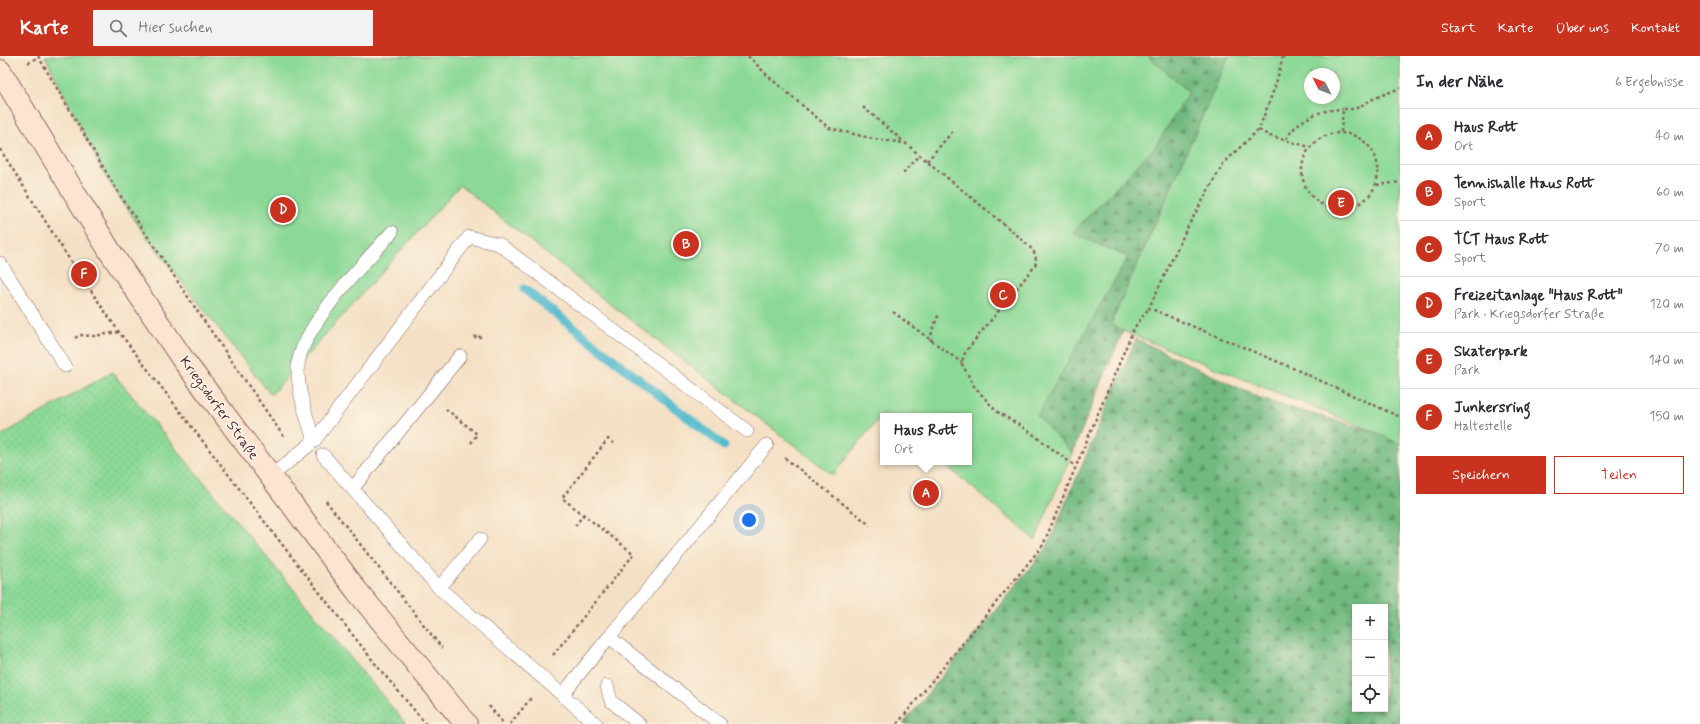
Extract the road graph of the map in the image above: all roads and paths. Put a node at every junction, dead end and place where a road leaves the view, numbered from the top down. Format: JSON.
{"nodes":[{"id":1,"x":38,"y":56,"type":"edge"},
{"id":2,"x":748,"y":56,"type":"edge"},
{"id":3,"x":1283,"y":56,"type":"edge"},
{"id":4,"x":25,"y":65,"type":"dead end"},
{"id":5,"x":0,"y":71,"type":"edge"},
{"id":6,"x":1400,"y":88,"type":"edge"},
{"id":7,"x":863,"y":107,"type":"dead end"},
{"id":8,"x":1343,"y":109,"type":"junction"},
{"id":9,"x":1259,"y":130,"type":"junction"},
{"id":10,"x":953,"y":131,"type":"dead end"},
{"id":11,"x":1341,"y":132,"type":"junction"},
{"id":12,"x":1286,"y":139,"type":"junction"},
{"id":13,"x":905,"y":143,"type":"junction"},
{"id":14,"x":1310,"y":147,"type":"junction"},
{"id":15,"x":0,"y":149,"type":"edge"},
{"id":16,"x":919,"y":155,"type":"junction"},
{"id":17,"x":927,"y":161,"type":"junction"},
{"id":18,"x":903,"y":173,"type":"dead end"},
{"id":19,"x":1400,"y":182,"type":"edge"},
{"id":20,"x":1377,"y":185,"type":"junction"},
{"id":21,"x":392,"y":232,"type":"dead end"},
{"id":22,"x":0,"y":262,"type":"edge"},
{"id":23,"x":1148,"y":308,"type":"junction"},
{"id":24,"x":893,"y":312,"type":"dead end"},
{"id":25,"x":939,"y":314,"type":"dead end"},
{"id":26,"x":119,"y":332,"type":"junction"},
{"id":27,"x":931,"y":341,"type":"junction"},
{"id":28,"x":56,"y":351,"type":"junction"},
{"id":29,"x":460,"y":356,"type":"dead end"},
{"id":30,"x":962,"y":364,"type":"junction"},
{"id":31,"x":65,"y":366,"type":"dead end"},
{"id":32,"x":429,"y":395,"type":"junction"},
{"id":33,"x":1400,"y":417,"type":"edge"},
{"id":34,"x":747,"y":431,"type":"dead end"},
{"id":35,"x":314,"y":441,"type":"junction"},
{"id":36,"x":471,"y":443,"type":"dead end"},
{"id":37,"x":616,"y":445,"type":"dead end"},
{"id":38,"x":768,"y":445,"type":"joint"},
{"id":39,"x":324,"y":455,"type":"dead end"},
{"id":40,"x":294,"y":459,"type":"junction"},
{"id":41,"x":1075,"y":466,"type":"junction"},
{"id":42,"x":270,"y":477,"type":"junction"},
{"id":43,"x":353,"y":488,"type":"junction"},
{"id":44,"x":322,"y":496,"type":"dead end"},
{"id":45,"x":584,"y":514,"type":"junction"},
{"id":46,"x":870,"y":525,"type":"dead end"},
{"id":47,"x":575,"y":526,"type":"dead end"},
{"id":48,"x":480,"y":539,"type":"dead end"},
{"id":49,"x":439,"y":588,"type":"junction"},
{"id":50,"x":609,"y":637,"type":"junction"},
{"id":51,"x":447,"y":654,"type":"dead end"},
{"id":52,"x":542,"y":678,"type":"junction"},
{"id":53,"x":607,"y":686,"type":"dead end"},
{"id":54,"x":562,"y":695,"type":"junction"},
{"id":55,"x":485,"y":700,"type":"dead end"},
{"id":56,"x":426,"y":724,"type":"edge"},
{"id":57,"x":466,"y":724,"type":"edge"},
{"id":58,"x":504,"y":724,"type":"edge"},
{"id":59,"x":510,"y":724,"type":"edge"},
{"id":60,"x":596,"y":724,"type":"edge"},
{"id":61,"x":639,"y":724,"type":"edge"},
{"id":62,"x":720,"y":724,"type":"edge"},
{"id":63,"x":897,"y":724,"type":"edge"}],
"edges":[{"from":1,"to":4,"type":"path"},
{"from":1,"to":40,"type":"path"},
{"from":2,"to":13,"type":"path"},
{"from":3,"to":9,"type":"path"},
{"from":5,"to":42,"type":"main road","name":"Kriegsdorfer Straße"},
{"from":6,"to":8,"type":"path"},
{"from":7,"to":13,"type":"path"},
{"from":8,"to":11,"type":"path"},
{"from":8,"to":12,"type":"path"},
{"from":9,"to":12,"type":"path"},
{"from":9,"to":23,"type":"path"},
{"from":10,"to":17,"type":"path"},
{"from":11,"to":14,"type":"path"},
{"from":11,"to":20,"type":"path"},
{"from":12,"to":14,"type":"path"},
{"from":13,"to":16,"type":"path"},
{"from":14,"to":20,"type":"path"},
{"from":15,"to":26,"type":"path"},
{"from":16,"to":17,"type":"path"},
{"from":16,"to":18,"type":"path"},
{"from":17,"to":30,"type":"path"},
{"from":19,"to":20,"type":"path"},
{"from":21,"to":35,"type":"lane"},
{"from":22,"to":28,"type":"lane"},
{"from":23,"to":33,"type":"path"},
{"from":23,"to":41,"type":"path"},
{"from":24,"to":27,"type":"path"},
{"from":25,"to":27,"type":"path"},
{"from":26,"to":28,"type":"path"},
{"from":26,"to":56,"type":"path"},
{"from":27,"to":30,"type":"path"},
{"from":28,"to":31,"type":"lane"},
{"from":29,"to":32,"type":"lane"},
{"from":30,"to":41,"type":"path"},
{"from":32,"to":36,"type":"path"},
{"from":32,"to":43,"type":"lane"},
{"from":34,"to":35,"type":"lane"},
{"from":35,"to":40,"type":"lane"},
{"from":37,"to":45,"type":"path"},
{"from":38,"to":46,"type":"path"},
{"from":38,"to":50,"type":"lane"},
{"from":39,"to":43,"type":"lane"},
{"from":40,"to":42,"type":"lane"},
{"from":41,"to":63,"type":"path"},
{"from":42,"to":57,"type":"main road","name":"Kriegsdorfer Straße"},
{"from":43,"to":49,"type":"lane"},
{"from":44,"to":51,"type":"path"},
{"from":45,"to":47,"type":"path"},
{"from":45,"to":52,"type":"path"},
{"from":48,"to":49,"type":"lane"},
{"from":49,"to":52,"type":"lane"},
{"from":50,"to":54,"type":"lane"},
{"from":50,"to":62,"type":"lane"},
{"from":52,"to":54,"type":"lane"},
{"from":52,"to":59,"type":"path"},
{"from":53,"to":61,"type":"lane"},
{"from":54,"to":60,"type":"lane"},
{"from":55,"to":58,"type":"path"}]}
